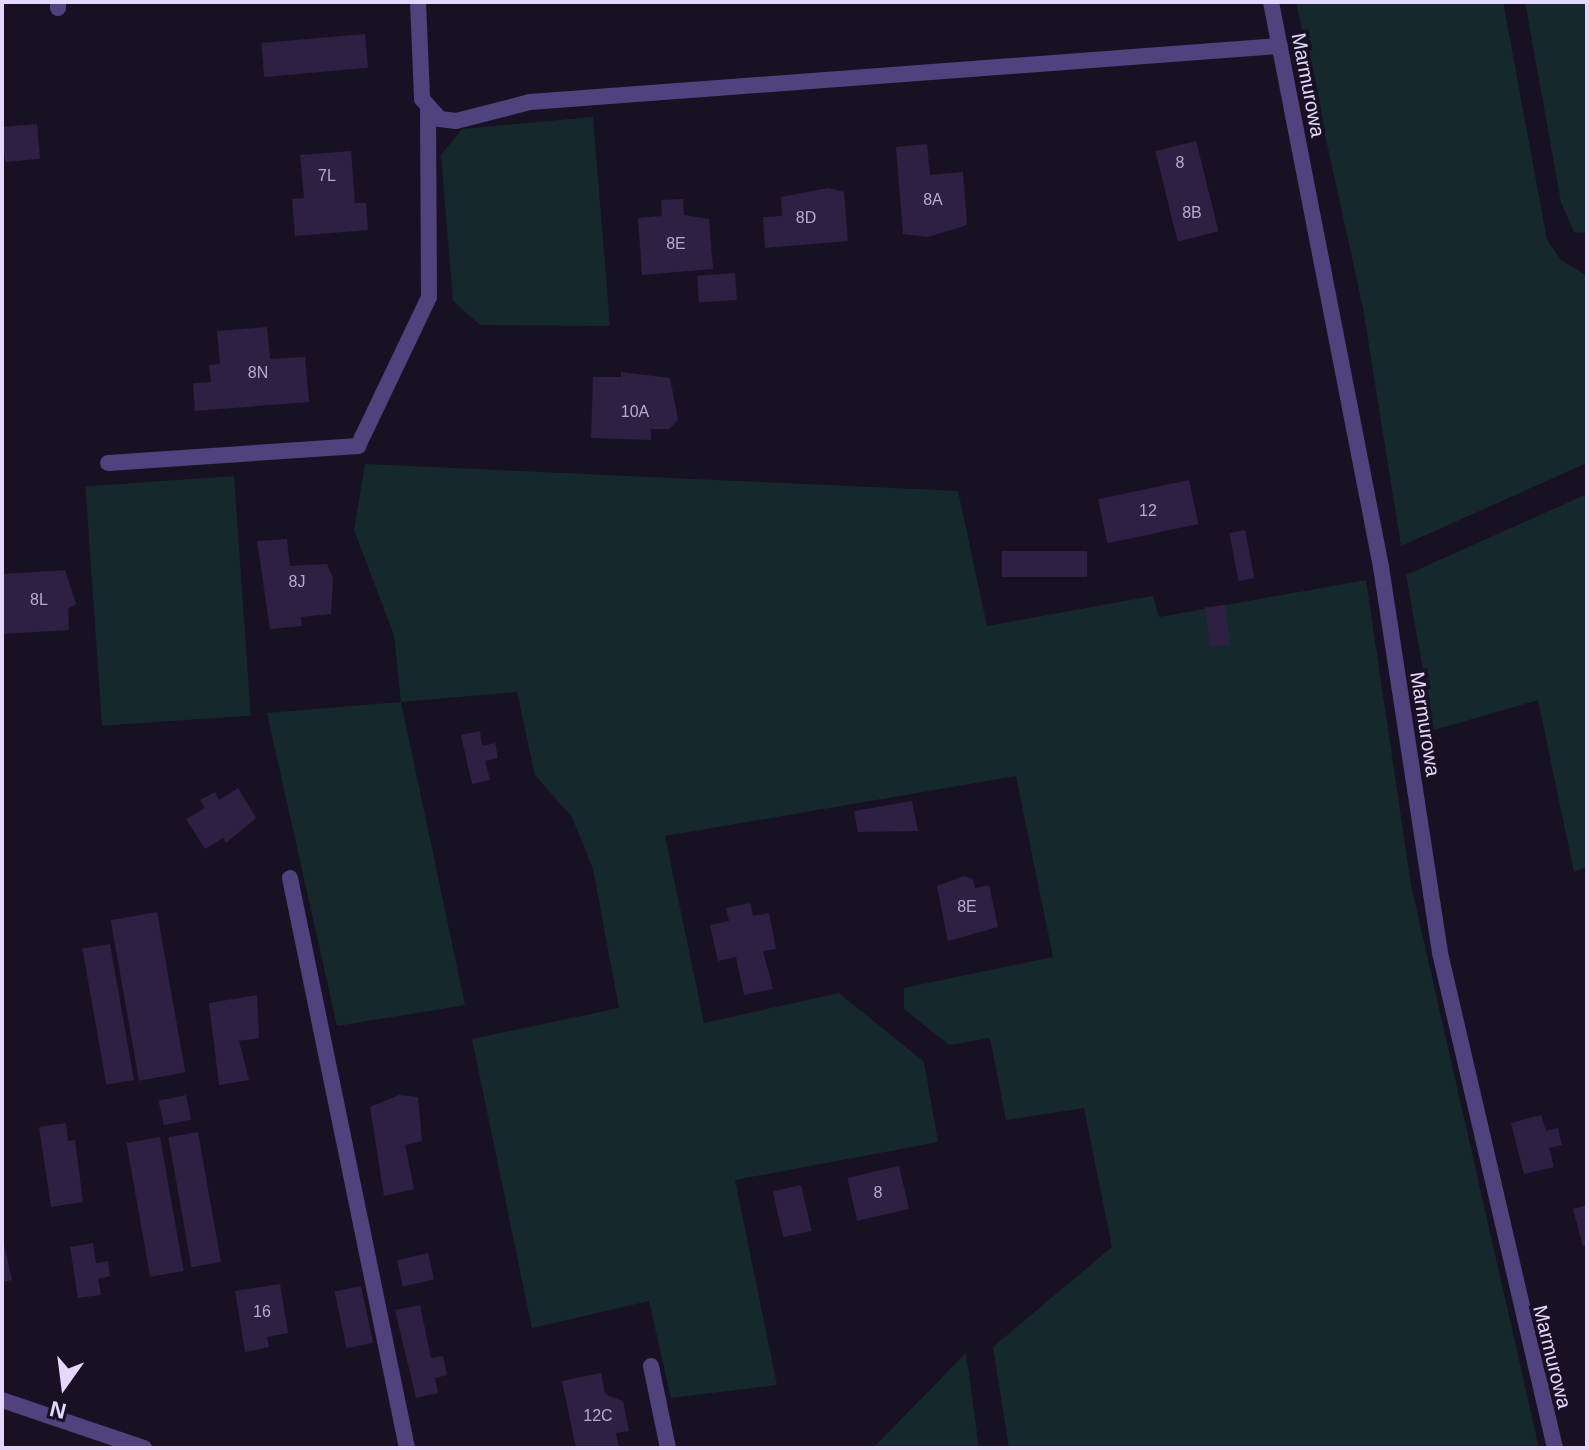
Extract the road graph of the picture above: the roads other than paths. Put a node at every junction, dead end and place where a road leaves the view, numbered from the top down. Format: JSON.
{"nodes":[{"id":1,"x":418,"y":2,"type":"edge"},
{"id":2,"x":1271,"y":2,"type":"edge"},
{"id":3,"x":1280,"y":46,"type":"junction"},
{"id":4,"x":428,"y":110,"type":"junction"},
{"id":5,"x":108,"y":463,"type":"dead end"},
{"id":6,"x":290,"y":878,"type":"dead end"},
{"id":7,"x":651,"y":1366,"type":"dead end"},
{"id":8,"x":2,"y":1400,"type":"edge"},
{"id":9,"x":144,"y":1448,"type":"edge"},
{"id":10,"x":407,"y":1448,"type":"edge"},
{"id":11,"x":668,"y":1448,"type":"edge"},
{"id":12,"x":1555,"y":1448,"type":"edge"}],
"edges":[{"from":1,"to":4,"type":"street"},
{"from":2,"to":3,"type":"street","name":"Marmurowa"},
{"from":3,"to":4,"type":"street"},
{"from":3,"to":12,"type":"street","name":"Marmurowa"},
{"from":4,"to":5,"type":"street"},
{"from":6,"to":10,"type":"street"},
{"from":7,"to":11,"type":"street"},
{"from":8,"to":9,"type":"street"}]}
